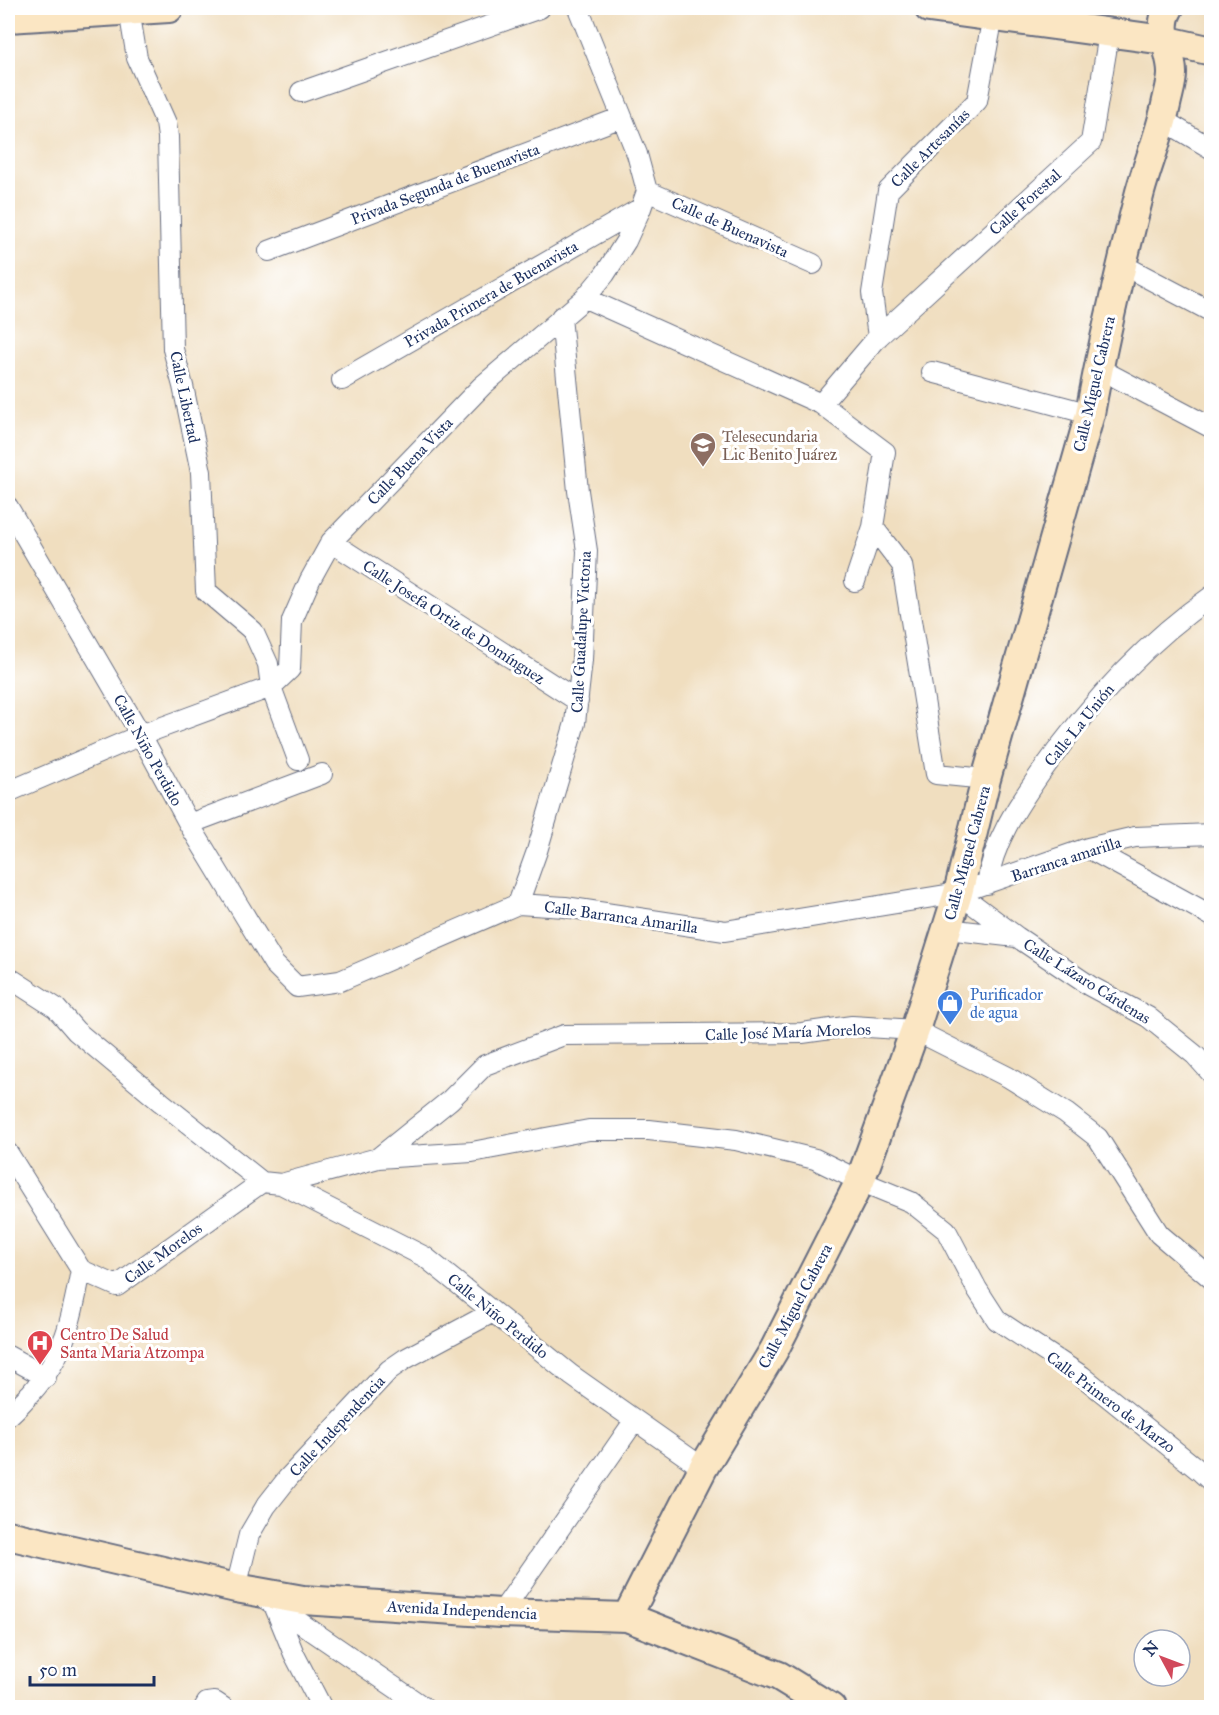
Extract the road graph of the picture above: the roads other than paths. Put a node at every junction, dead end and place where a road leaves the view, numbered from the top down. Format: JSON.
{"nodes":[{"id":1,"x":169,"y":8,"type":"edge"},
{"id":2,"x":540,"y":8,"type":"edge"},
{"id":3,"x":578,"y":8,"type":"edge"},
{"id":4,"x":928,"y":8,"type":"edge"},
{"id":5,"x":1169,"y":8,"type":"edge"},
{"id":6,"x":129,"y":10,"type":"junction"},
{"id":7,"x":993,"y":16,"type":"junction"},
{"id":8,"x":8,"y":18,"type":"edge"},
{"id":9,"x":1109,"y":34,"type":"junction"},
{"id":10,"x":1164,"y":40,"type":"junction"},
{"id":11,"x":1212,"y":51,"type":"edge"},
{"id":12,"x":301,"y":92,"type":"dead end"},
{"id":13,"x":622,"y":117,"type":"junction"},
{"id":14,"x":1162,"y":120,"type":"junction"},
{"id":15,"x":1212,"y":149,"type":"edge"},
{"id":16,"x":644,"y":199,"type":"junction"},
{"id":17,"x":269,"y":251,"type":"dead end"},
{"id":18,"x":813,"y":264,"type":"dead end"},
{"id":19,"x":1121,"y":264,"type":"junction"},
{"id":20,"x":585,"y":298,"type":"junction"},
{"id":21,"x":1212,"y":312,"type":"edge"},
{"id":22,"x":561,"y":317,"type":"junction"},
{"id":23,"x":878,"y":337,"type":"junction"},
{"id":24,"x":1098,"y":368,"type":"junction"},
{"id":25,"x":932,"y":372,"type":"dead end"},
{"id":26,"x":342,"y":380,"type":"dead end"},
{"id":27,"x":821,"y":405,"type":"junction"},
{"id":28,"x":1090,"y":414,"type":"junction"},
{"id":29,"x":1212,"y":428,"type":"edge"},
{"id":30,"x":8,"y":507,"type":"edge"},
{"id":31,"x":873,"y":527,"type":"junction"},
{"id":32,"x":331,"y":542,"type":"junction"},
{"id":33,"x":855,"y":581,"type":"dead end"},
{"id":34,"x":1212,"y":596,"type":"edge"},
{"id":35,"x":271,"y":687,"type":"junction"},
{"id":36,"x":578,"y":701,"type":"junction"},
{"id":37,"x":141,"y":735,"type":"junction"},
{"id":38,"x":298,"y":760,"type":"dead end"},
{"id":39,"x":322,"y":774,"type":"dead end"},
{"id":40,"x":986,"y":780,"type":"junction"},
{"id":41,"x":8,"y":792,"type":"edge"},
{"id":42,"x":189,"y":824,"type":"junction"},
{"id":43,"x":1212,"y":834,"type":"edge"},
{"id":44,"x":1088,"y":848,"type":"junction"},
{"id":45,"x":987,"y":884,"type":"junction"},
{"id":46,"x":958,"y":893,"type":"junction"},
{"id":47,"x":518,"y":904,"type":"junction"},
{"id":48,"x":1212,"y":916,"type":"edge"},
{"id":49,"x":947,"y":929,"type":"junction"},
{"id":50,"x":1017,"y":937,"type":"junction"},
{"id":51,"x":8,"y":977,"type":"edge"},
{"id":52,"x":297,"y":987,"type":"joint"},
{"id":53,"x":915,"y":1030,"type":"junction"},
{"id":54,"x":1209,"y":1066,"type":"edge"},
{"id":55,"x":8,"y":1153,"type":"edge"},
{"id":56,"x":378,"y":1158,"type":"junction"},
{"id":57,"x":860,"y":1181,"type":"junction"},
{"id":58,"x":272,"y":1183,"type":"junction"},
{"id":59,"x":81,"y":1269,"type":"junction"},
{"id":60,"x":1212,"y":1279,"type":"edge"},
{"id":61,"x":493,"y":1312,"type":"junction"},
{"id":62,"x":8,"y":1356,"type":"edge"},
{"id":63,"x":46,"y":1377,"type":"junction"},
{"id":64,"x":8,"y":1416,"type":"edge"},
{"id":65,"x":635,"y":1420,"type":"junction"},
{"id":66,"x":703,"y":1468,"type":"junction"},
{"id":67,"x":1212,"y":1482,"type":"edge"},
{"id":68,"x":8,"y":1535,"type":"edge"},
{"id":69,"x":254,"y":1595,"type":"junction"},
{"id":70,"x":501,"y":1613,"type":"junction"},
{"id":71,"x":627,"y":1617,"type":"junction"},
{"id":72,"x":204,"y":1707,"type":"edge"},
{"id":73,"x":224,"y":1707,"type":"edge"},
{"id":74,"x":322,"y":1707,"type":"edge"},
{"id":75,"x":425,"y":1707,"type":"edge"},
{"id":76,"x":831,"y":1707,"type":"edge"}],
"edges":[{"from":1,"to":6,"type":"street"},
{"from":2,"to":12,"type":"street"},
{"from":3,"to":13,"type":"street"},
{"from":4,"to":7,"type":"street"},
{"from":5,"to":10,"type":"street"},
{"from":6,"to":8,"type":"street"},
{"from":6,"to":35,"type":"street","name":"Calle Libertad"},
{"from":7,"to":9,"type":"street"},
{"from":7,"to":23,"type":"street","name":"Calle Artesanías"},
{"from":9,"to":10,"type":"street"},
{"from":9,"to":23,"type":"street","name":"Calle Forestal"},
{"from":10,"to":11,"type":"street"},
{"from":10,"to":14,"type":"street","name":"Calle Miguel Cabrera"},
{"from":13,"to":16,"type":"street"},
{"from":13,"to":17,"type":"street","name":"Privada Segunda de Buenavista"},
{"from":14,"to":15,"type":"street"},
{"from":14,"to":19,"type":"street","name":"Calle Miguel Cabrera"},
{"from":16,"to":18,"type":"street","name":"Calle de Buenavista"},
{"from":16,"to":20,"type":"street","name":"Calle Buena Vista"},
{"from":16,"to":26,"type":"street","name":"Privada Primera de Buenavista"},
{"from":19,"to":21,"type":"street"},
{"from":19,"to":24,"type":"street","name":"Calle Miguel Cabrera"},
{"from":20,"to":22,"type":"street","name":"Calle Buena Vista"},
{"from":20,"to":27,"type":"street"},
{"from":22,"to":32,"type":"street","name":"Calle Buena Vista"},
{"from":22,"to":36,"type":"street","name":"Calle Guadalupe Victoria"},
{"from":23,"to":27,"type":"street"},
{"from":24,"to":28,"type":"street","name":"Calle Miguel Cabrera"},
{"from":24,"to":29,"type":"street"},
{"from":25,"to":28,"type":"street"},
{"from":27,"to":31,"type":"street"},
{"from":28,"to":40,"type":"street","name":"Calle Miguel Cabrera"},
{"from":30,"to":37,"type":"street","name":"Calle Niño Perdido"},
{"from":31,"to":33,"type":"street"},
{"from":31,"to":40,"type":"street"},
{"from":32,"to":35,"type":"street","name":"Calle Buena Vista"},
{"from":32,"to":36,"type":"street","name":"Calle Josefa Ortiz de Domínguez"},
{"from":34,"to":45,"type":"street","name":"Calle La Unión"},
{"from":35,"to":37,"type":"street","name":"Calle Buena Vista"},
{"from":35,"to":38,"type":"street","name":"Calle Libertad"},
{"from":36,"to":47,"type":"street","name":"Calle Guadalupe Victoria"},
{"from":37,"to":41,"type":"street","name":"Calle Buena Vista"},
{"from":37,"to":42,"type":"street","name":"Calle Niño Perdido"},
{"from":39,"to":42,"type":"street"},
{"from":40,"to":46,"type":"street","name":"Calle Miguel Cabrera"},
{"from":42,"to":52,"type":"street","name":"Calle Niño Perdido"},
{"from":43,"to":44,"type":"street","name":"Barranca amarilla"},
{"from":44,"to":45,"type":"street","name":"Barranca amarilla"},
{"from":44,"to":48,"type":"street"},
{"from":45,"to":46,"type":"street","name":"Barranca amarilla"},
{"from":46,"to":47,"type":"street","name":"Calle Barranca Amarilla"},
{"from":46,"to":49,"type":"street","name":"Calle Miguel Cabrera"},
{"from":46,"to":50,"type":"street","name":"Calle Lázaro Cárdenas"},
{"from":47,"to":52,"type":"street","name":"Calle Barranca Amarilla"},
{"from":49,"to":50,"type":"street"},
{"from":49,"to":53,"type":"street","name":"Calle Miguel Cabrera"},
{"from":50,"to":54,"type":"street","name":"Calle Lázaro Cárdenas"},
{"from":51,"to":58,"type":"street","name":"Calle Niño Perdido"},
{"from":53,"to":56,"type":"street","name":"Calle José María Morelos"},
{"from":53,"to":57,"type":"street","name":"Calle Miguel Cabrera"},
{"from":53,"to":60,"type":"street","name":"Calle José María Morelos"},
{"from":55,"to":59,"type":"street"},
{"from":56,"to":57,"type":"street","name":"Calle Primero de Marzo"},
{"from":56,"to":58,"type":"street"},
{"from":57,"to":66,"type":"street","name":"Calle Miguel Cabrera"},
{"from":57,"to":67,"type":"street","name":"Calle Primero de Marzo"},
{"from":58,"to":59,"type":"street","name":"Calle Morelos"},
{"from":58,"to":61,"type":"street","name":"Calle Niño Perdido"},
{"from":59,"to":63,"type":"street"},
{"from":61,"to":65,"type":"street","name":"Calle Niño Perdido"},
{"from":61,"to":69,"type":"street","name":"Calle Independencia"},
{"from":62,"to":63,"type":"street"},
{"from":63,"to":64,"type":"street"},
{"from":65,"to":66,"type":"street","name":"Calle Niño Perdido"},
{"from":65,"to":70,"type":"street"},
{"from":66,"to":71,"type":"street","name":"Calle Miguel Cabrera"},
{"from":68,"to":69,"type":"street","name":"Avenida Independencia"},
{"from":69,"to":70,"type":"street","name":"Avenida Independencia"},
{"from":69,"to":74,"type":"street"},
{"from":69,"to":75,"type":"street"},
{"from":70,"to":71,"type":"street","name":"Avenida Independencia"},
{"from":71,"to":76,"type":"street","name":"Avenida Independencia"},
{"from":72,"to":73,"type":"street"}]}
